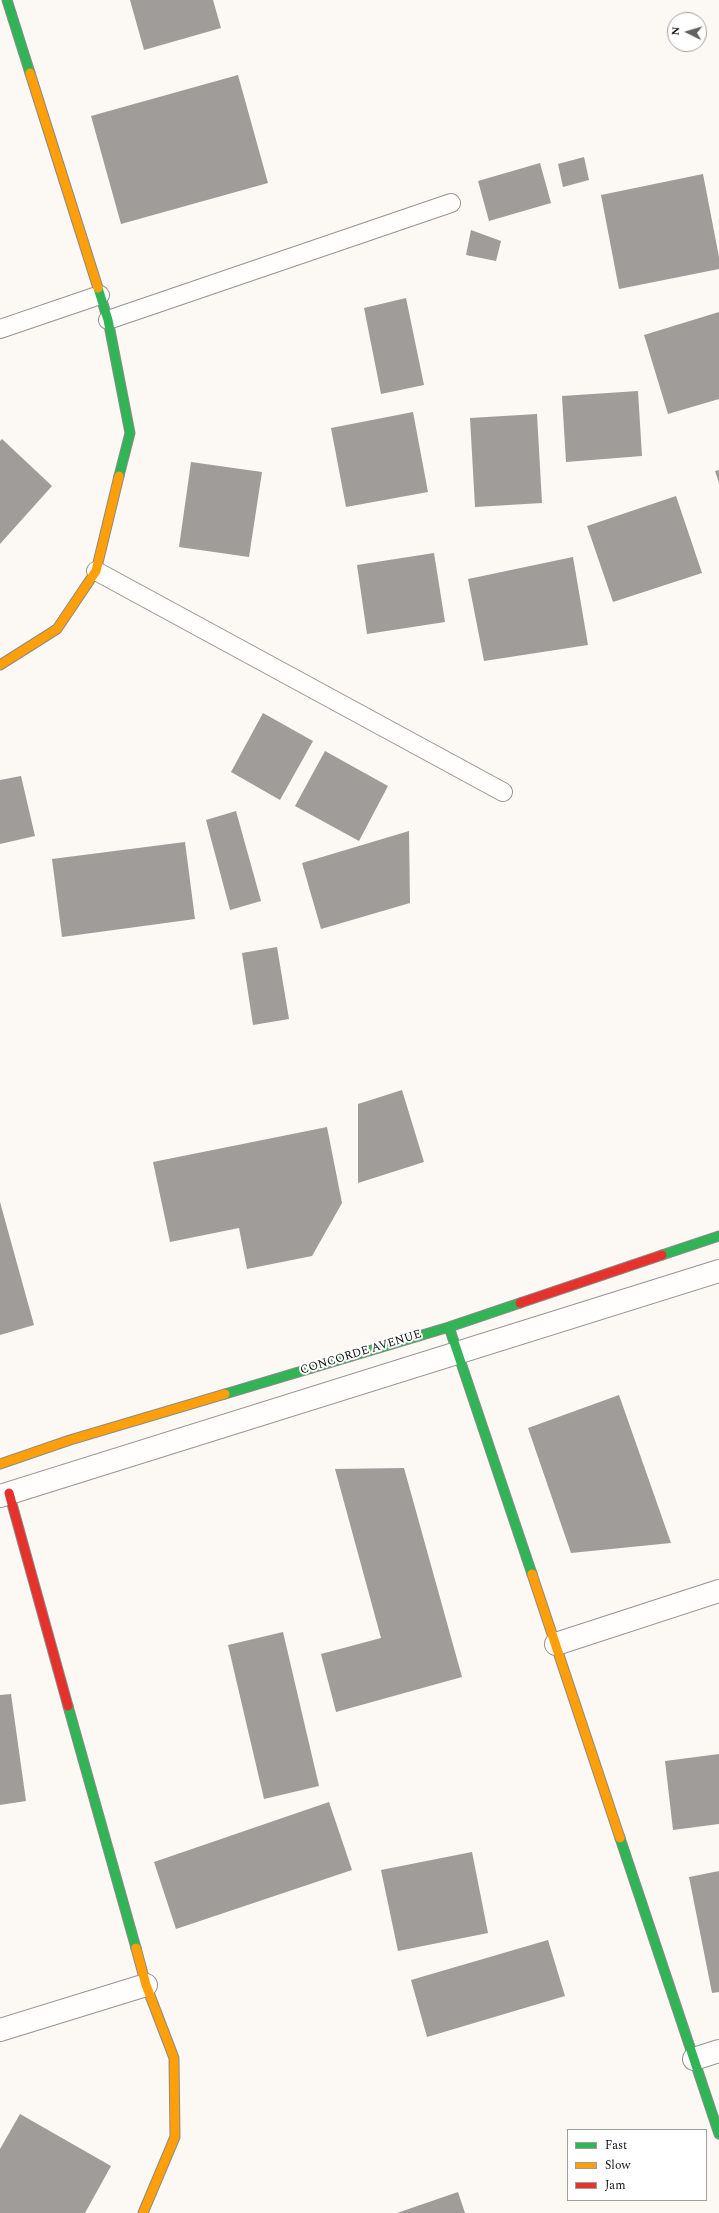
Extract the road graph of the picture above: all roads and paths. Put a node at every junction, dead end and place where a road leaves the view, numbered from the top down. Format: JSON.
{"nodes":[{"id":1,"x":7,"y":0,"type":"edge"},
{"id":2,"x":451,"y":203,"type":"dead end"},
{"id":3,"x":100,"y":296,"type":"junction"},
{"id":4,"x":108,"y":320,"type":"junction"},
{"id":5,"x":0,"y":329,"type":"edge"},
{"id":6,"x":96,"y":571,"type":"junction"},
{"id":7,"x":0,"y":665,"type":"edge"},
{"id":8,"x":503,"y":792,"type":"dead end"},
{"id":9,"x":719,"y":1236,"type":"edge"},
{"id":10,"x":719,"y":1271,"type":"edge"},
{"id":11,"x":449,"y":1326,"type":"junction"},
{"id":12,"x":459,"y":1353,"type":"junction"},
{"id":13,"x":0,"y":1464,"type":"edge"},
{"id":14,"x":4,"y":1494,"type":"edge"},
{"id":15,"x":719,"y":1590,"type":"edge"},
{"id":16,"x":556,"y":1644,"type":"junction"},
{"id":17,"x":146,"y":1985,"type":"junction"},
{"id":18,"x":0,"y":2030,"type":"edge"},
{"id":19,"x":719,"y":2050,"type":"edge"},
{"id":20,"x":694,"y":2060,"type":"junction"},
{"id":21,"x":719,"y":2134,"type":"edge"},
{"id":22,"x":143,"y":2213,"type":"edge"}],
"edges":[{"from":1,"to":3,"type":"street"},
{"from":2,"to":4,"type":"lane"},
{"from":3,"to":4,"type":"street"},
{"from":3,"to":5,"type":"lane"},
{"from":4,"to":6,"type":"street"},
{"from":6,"to":7,"type":"street"},
{"from":6,"to":8,"type":"lane"},
{"from":9,"to":11,"type":"street","name":"CONCORDE AVENUE"},
{"from":10,"to":12,"type":"street"},
{"from":11,"to":12,"type":"street"},
{"from":11,"to":13,"type":"street","name":"CONCORDE AVENUE"},
{"from":12,"to":14,"type":"street"},
{"from":12,"to":16,"type":"street"},
{"from":14,"to":17,"type":"street"},
{"from":15,"to":16,"type":"street"},
{"from":16,"to":20,"type":"street"},
{"from":17,"to":18,"type":"street"},
{"from":17,"to":22,"type":"street"},
{"from":19,"to":20,"type":"street"},
{"from":20,"to":21,"type":"street"}]}
